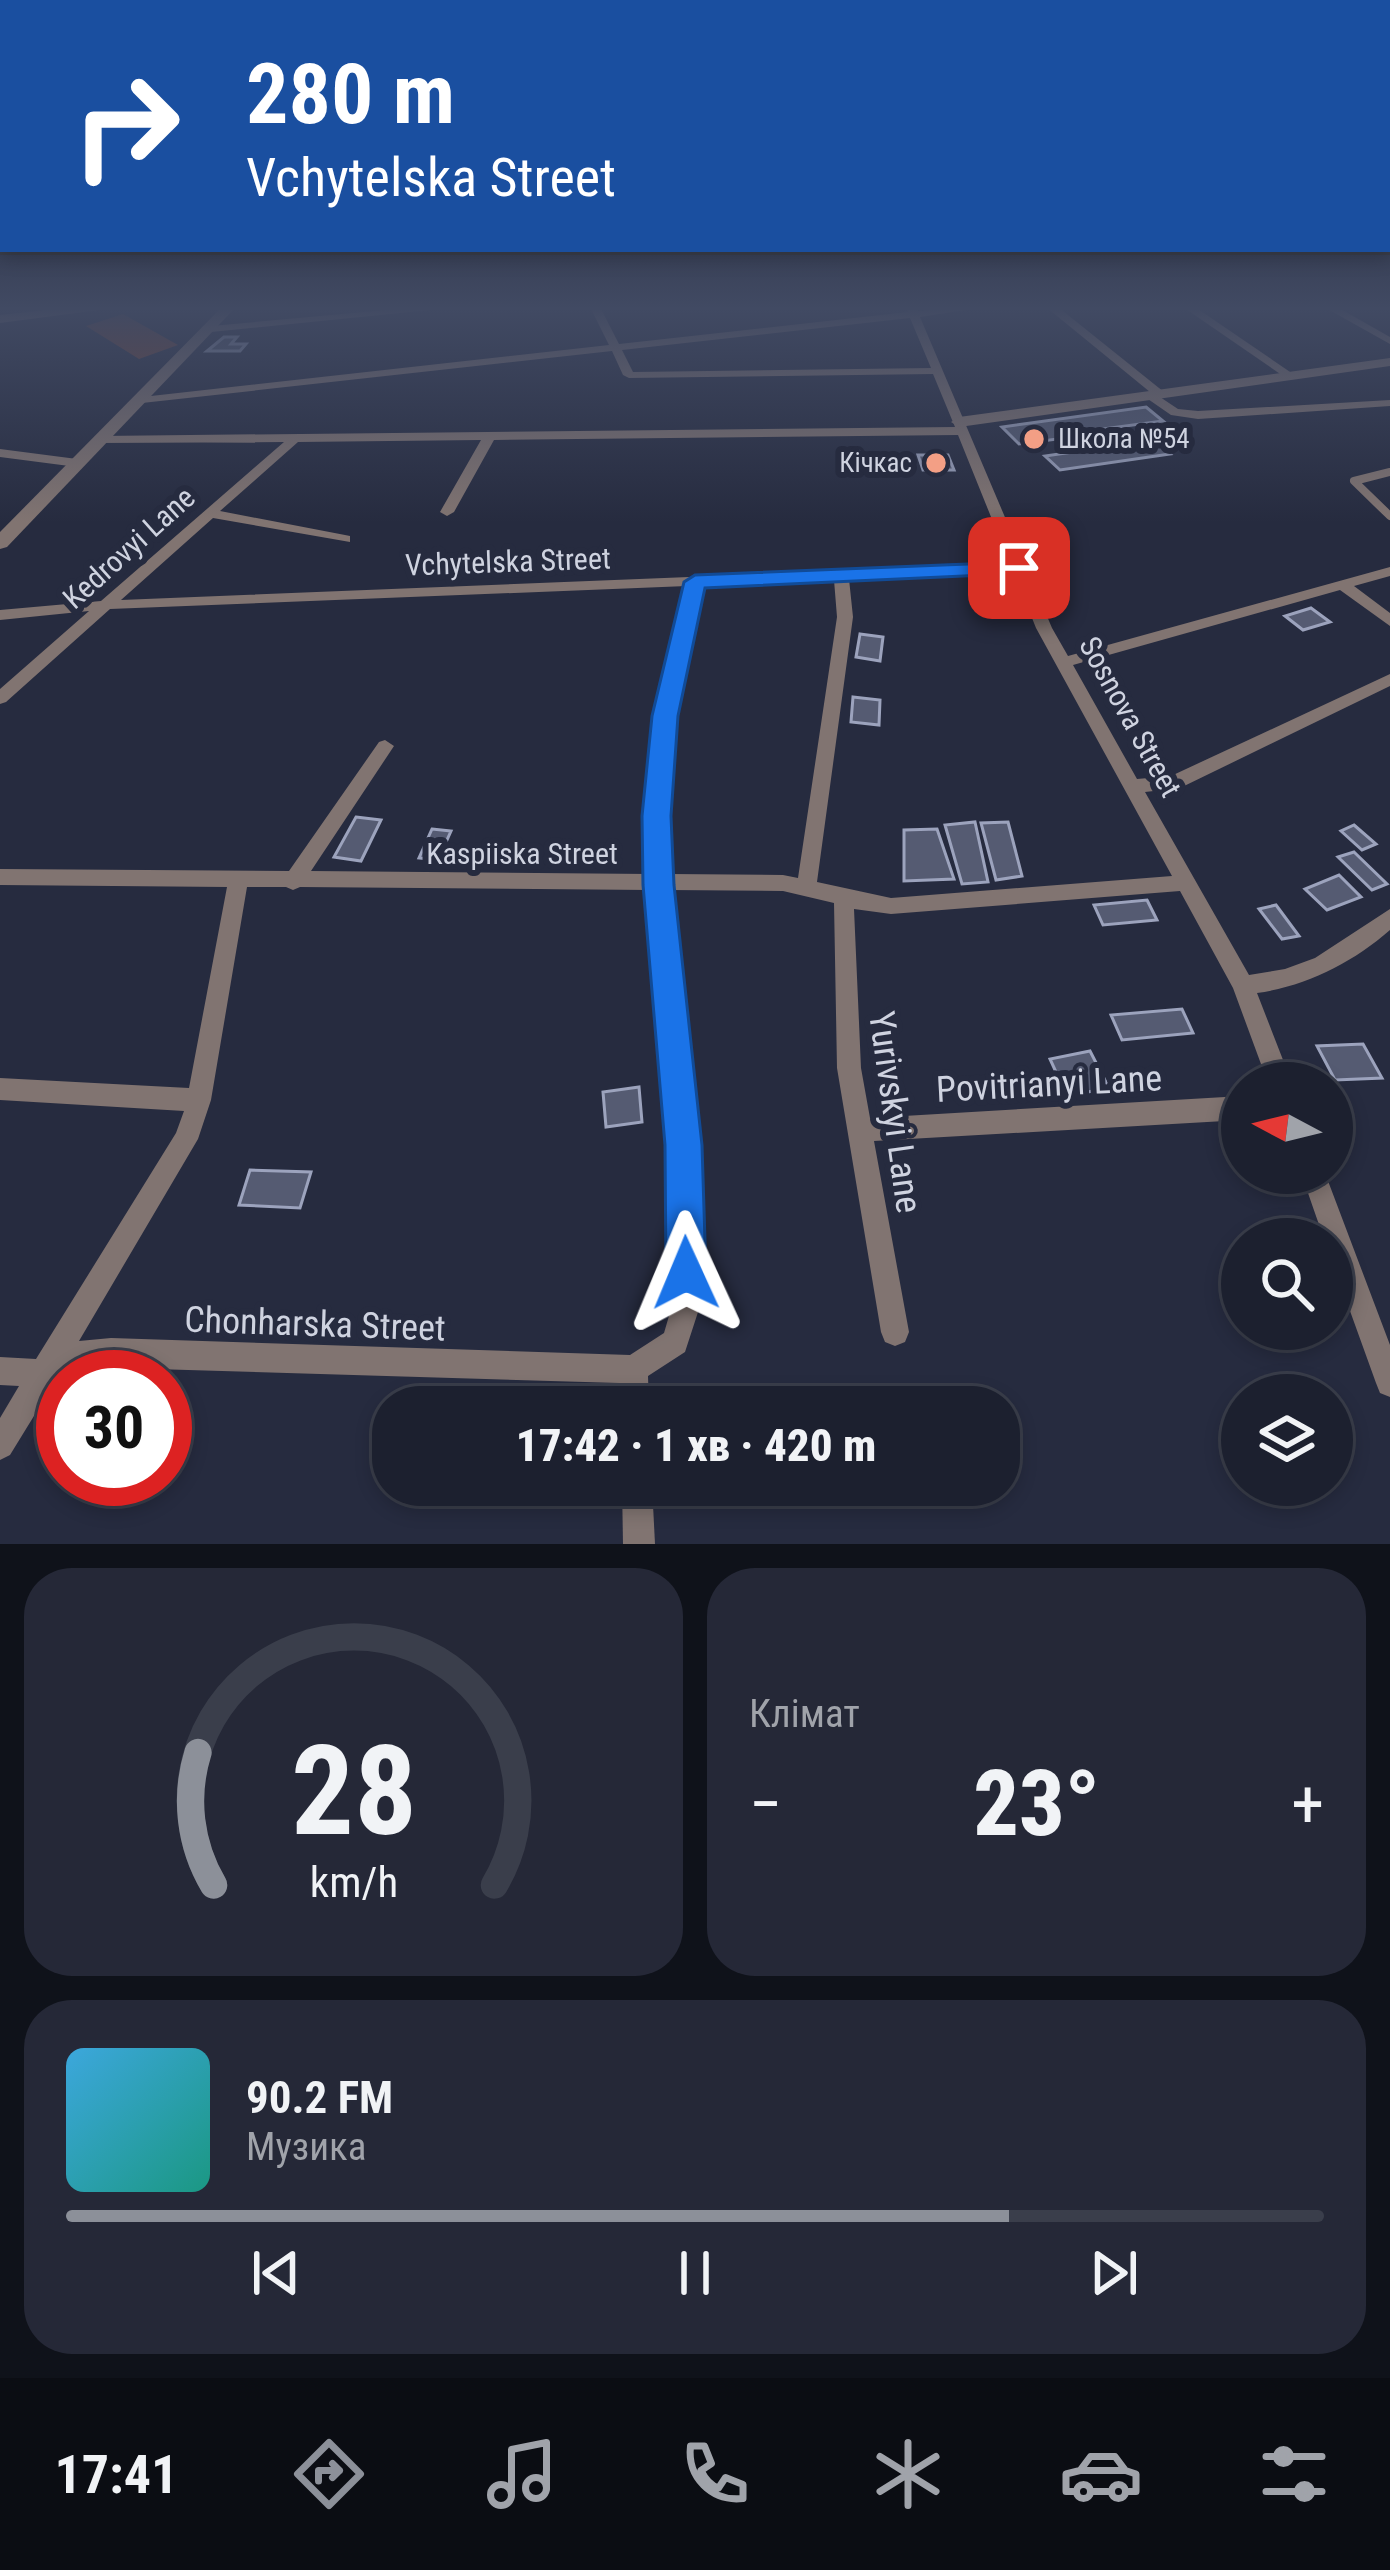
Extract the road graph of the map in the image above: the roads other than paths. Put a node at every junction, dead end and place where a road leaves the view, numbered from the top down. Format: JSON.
{"nodes":[{"id":1,"x":162,"y":379,"type":"edge"},
{"id":2,"x":332,"y":379,"type":"edge"},
{"id":3,"x":940,"y":379,"type":"edge"},
{"id":4,"x":1136,"y":379,"type":"edge"},
{"id":5,"x":1267,"y":379,"type":"edge"},
{"id":6,"x":1154,"y":394,"type":"junction"},
{"id":7,"x":142,"y":400,"type":"junction"},
{"id":8,"x":1390,"y":404,"type":"edge"},
{"id":9,"x":960,"y":426,"type":"junction"},
{"id":10,"x":489,"y":436,"type":"junction"},
{"id":11,"x":294,"y":439,"type":"junction"},
{"id":12,"x":100,"y":440,"type":"junction"},
{"id":13,"x":0,"y":453,"type":"edge"},
{"id":14,"x":77,"y":463,"type":"junction"},
{"id":15,"x":1390,"y":472,"type":"edge"},
{"id":16,"x":447,"y":512,"type":"dead end"},
{"id":17,"x":208,"y":513,"type":"junction"},
{"id":18,"x":1390,"y":515,"type":"edge"},
{"id":19,"x":345,"y":539,"type":"dead end"},
{"id":20,"x":0,"y":542,"type":"edge"},
{"id":21,"x":1019,"y":568,"type":"junction"},
{"id":22,"x":1390,"y":571,"type":"edge"},
{"id":23,"x":841,"y":576,"type":"junction"},
{"id":24,"x":695,"y":582,"type":"junction"},
{"id":25,"x":1342,"y":584,"type":"junction"},
{"id":26,"x":104,"y":604,"type":"junction"},
{"id":27,"x":0,"y":615,"type":"edge"},
{"id":28,"x":1390,"y":621,"type":"edge"},
{"id":29,"x":1063,"y":663,"type":"junction"},
{"id":30,"x":1390,"y":679,"type":"edge"},
{"id":31,"x":0,"y":698,"type":"edge"},
{"id":32,"x":385,"y":746,"type":"dead end"},
{"id":33,"x":1132,"y":786,"type":"junction"},
{"id":34,"x":0,"y":877,"type":"edge"},
{"id":35,"x":238,"y":882,"type":"junction"},
{"id":36,"x":293,"y":882,"type":"junction"},
{"id":37,"x":1182,"y":883,"type":"junction"},
{"id":38,"x":658,"y":885,"type":"junction"},
{"id":39,"x":807,"y":886,"type":"junction"},
{"id":40,"x":844,"y":901,"type":"junction"},
{"id":41,"x":1390,"y":918,"type":"edge"},
{"id":42,"x":1243,"y":985,"type":"junction"},
{"id":43,"x":1272,"y":1062,"type":"edge"},
{"id":44,"x":0,"y":1089,"type":"edge"},
{"id":45,"x":199,"y":1100,"type":"junction"},
{"id":46,"x":1221,"y":1109,"type":"edge"},
{"id":47,"x":860,"y":1130,"type":"junction"},
{"id":48,"x":1321,"y":1194,"type":"edge"},
{"id":49,"x":895,"y":1332,"type":"dead end"},
{"id":50,"x":1383,"y":1347,"type":"edge"},
{"id":51,"x":58,"y":1350,"type":"edge"},
{"id":52,"x":192,"y":1355,"type":"edge"},
{"id":53,"x":633,"y":1369,"type":"junction"},
{"id":54,"x":0,"y":1371,"type":"edge"},
{"id":55,"x":36,"y":1373,"type":"edge"},
{"id":56,"x":1390,"y":1383,"type":"edge"},
{"id":57,"x":634,"y":1386,"type":"edge"},
{"id":58,"x":36,"y":1387,"type":"edge"},
{"id":59,"x":0,"y":1444,"type":"edge"},
{"id":60,"x":638,"y":1506,"type":"edge"},
{"id":61,"x":639,"y":1544,"type":"edge"}],
"edges":[{"from":1,"to":7,"type":"street"},
{"from":2,"to":7,"type":"street"},
{"from":3,"to":9,"type":"street","name":"Sosnova Street"},
{"from":4,"to":6,"type":"street"},
{"from":5,"to":6,"type":"street"},
{"from":6,"to":8,"type":"street"},
{"from":6,"to":9,"type":"street"},
{"from":7,"to":12,"type":"street"},
{"from":9,"to":10,"type":"street"},
{"from":9,"to":21,"type":"street","name":"Sosnova Street"},
{"from":10,"to":11,"type":"street"},
{"from":10,"to":16,"type":"street"},
{"from":11,"to":12,"type":"street"},
{"from":11,"to":17,"type":"street","name":"Kedrovyi Lane"},
{"from":12,"to":14,"type":"street"},
{"from":13,"to":14,"type":"street"},
{"from":14,"to":20,"type":"street"},
{"from":15,"to":18,"type":"lane"},
{"from":17,"to":19,"type":"street"},
{"from":17,"to":26,"type":"street","name":"Kedrovyi Lane"},
{"from":21,"to":23,"type":"street","name":"Vchytelska Street"},
{"from":21,"to":29,"type":"street","name":"Sosnova Street"},
{"from":22,"to":25,"type":"street"},
{"from":23,"to":24,"type":"street","name":"Vchytelska Street"},
{"from":23,"to":39,"type":"street"},
{"from":24,"to":26,"type":"street","name":"Vchytelska Street"},
{"from":24,"to":38,"type":"street"},
{"from":25,"to":28,"type":"street"},
{"from":25,"to":29,"type":"street"},
{"from":26,"to":27,"type":"street","name":"Vchytelska Street"},
{"from":26,"to":31,"type":"street","name":"Kedrovyi Lane"},
{"from":29,"to":33,"type":"street","name":"Sosnova Street"},
{"from":30,"to":33,"type":"street"},
{"from":32,"to":36,"type":"street"},
{"from":33,"to":37,"type":"street","name":"Sosnova Street"},
{"from":34,"to":35,"type":"street","name":"Kaspiiska Street"},
{"from":35,"to":36,"type":"street","name":"Kaspiiska Street"},
{"from":35,"to":45,"type":"street"},
{"from":36,"to":38,"type":"street","name":"Kaspiiska Street"},
{"from":37,"to":40,"type":"street","name":"Kaspiiska Street"},
{"from":37,"to":42,"type":"street","name":"Sosnova Street"},
{"from":38,"to":39,"type":"street","name":"Kaspiiska Street"},
{"from":38,"to":53,"type":"street"},
{"from":39,"to":40,"type":"street","name":"Kaspiiska Street"},
{"from":40,"to":47,"type":"street","name":"Yurivskyi Lane"},
{"from":41,"to":42,"type":"street"},
{"from":42,"to":43,"type":"street","name":"Sosnova Street"},
{"from":44,"to":45,"type":"street"},
{"from":45,"to":51,"type":"street"},
{"from":46,"to":47,"type":"street","name":"Povitrianyi Lane"},
{"from":47,"to":49,"type":"street","name":"Yurivskyi Lane"},
{"from":48,"to":50,"type":"street"},
{"from":50,"to":56,"type":"street"},
{"from":52,"to":53,"type":"street","name":"Chonharska Street"},
{"from":53,"to":57,"type":"street"},
{"from":54,"to":55,"type":"street","name":"Chonharska Street"},
{"from":58,"to":59,"type":"street"},
{"from":60,"to":61,"type":"street"}]}
